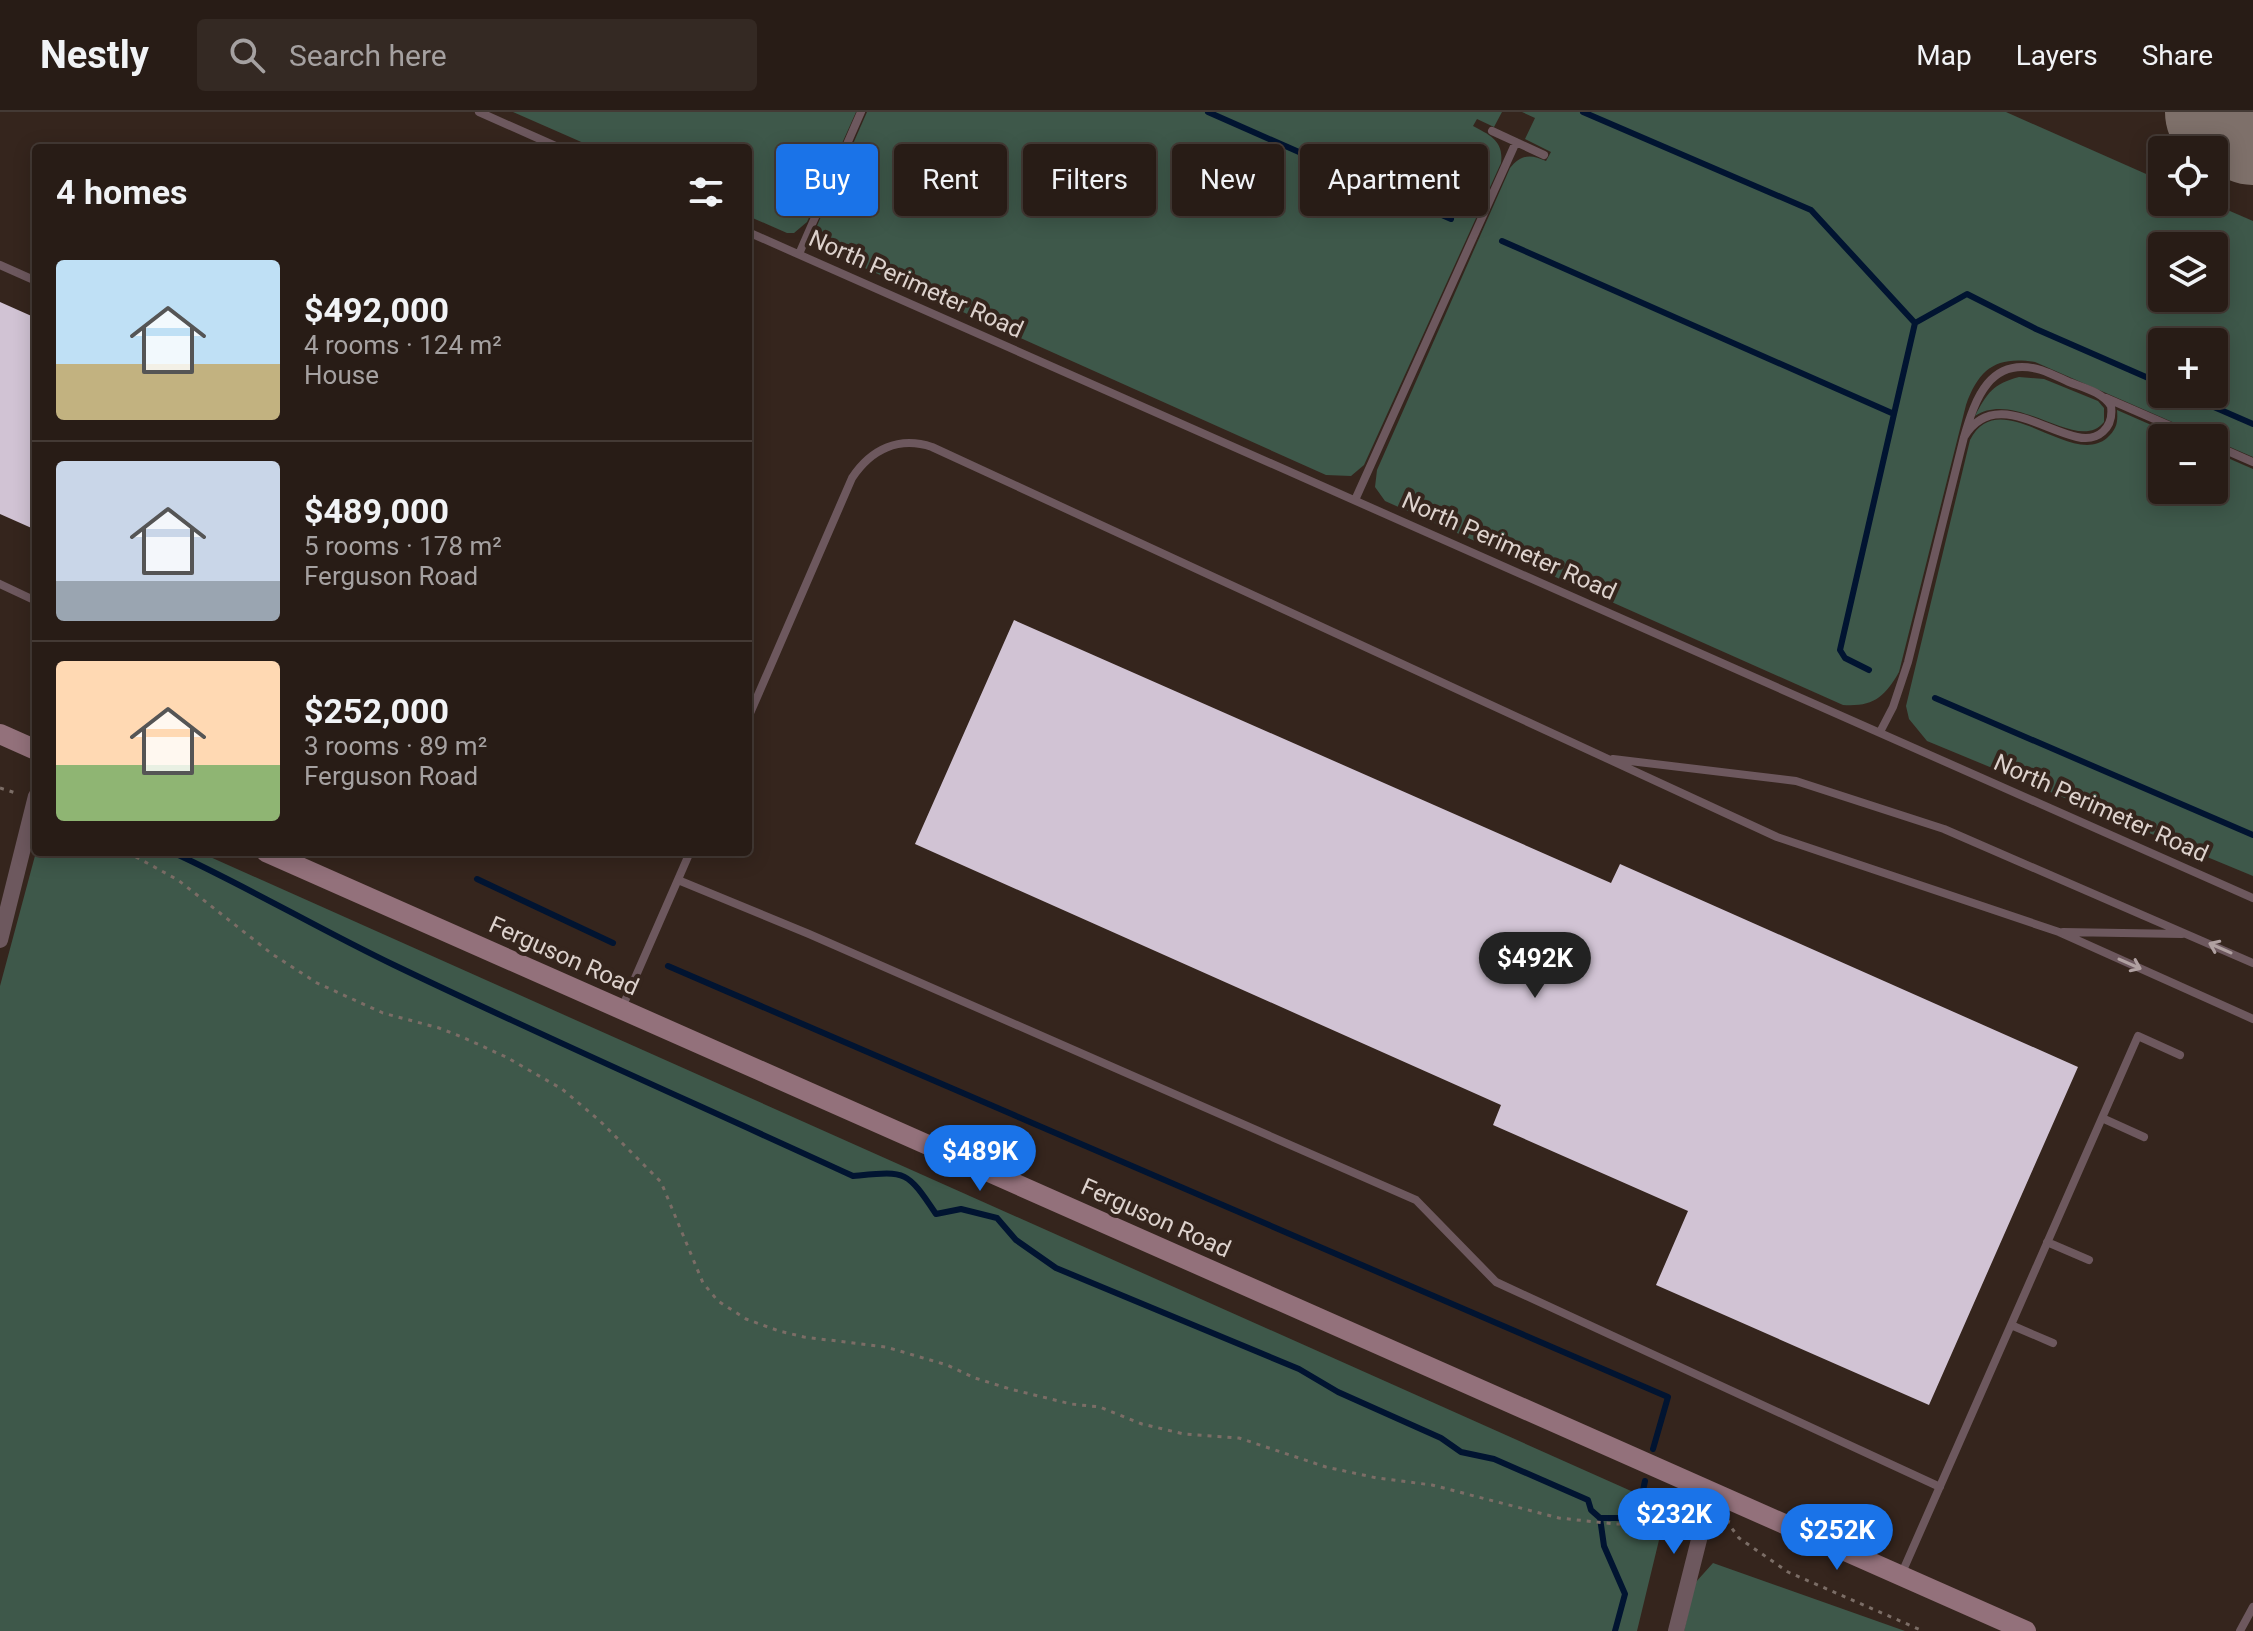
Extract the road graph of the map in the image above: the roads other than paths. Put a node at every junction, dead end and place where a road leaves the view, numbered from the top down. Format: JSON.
{"nodes":[{"id":1,"x":479,"y":112,"type":"edge"},
{"id":2,"x":861,"y":112,"type":"edge"},
{"id":3,"x":1492,"y":131,"type":"dead end"},
{"id":4,"x":1516,"y":142,"type":"junction"},
{"id":5,"x":551,"y":144,"type":"edge"},
{"id":6,"x":1544,"y":155,"type":"dead end"},
{"id":7,"x":752,"y":234,"type":"edge"},
{"id":8,"x":799,"y":254,"type":"junction"},
{"id":9,"x":0,"y":265,"type":"edge"},
{"id":10,"x":32,"y":279,"type":"edge"},
{"id":11,"x":2102,"y":396,"type":"junction"},
{"id":12,"x":2166,"y":424,"type":"edge"},
{"id":13,"x":1964,"y":437,"type":"junction"},
{"id":14,"x":2228,"y":451,"type":"edge"},
{"id":15,"x":2253,"y":462,"type":"edge"},
{"id":16,"x":1355,"y":500,"type":"junction"},
{"id":17,"x":0,"y":584,"type":"edge"},
{"id":18,"x":32,"y":599,"type":"edge"},
{"id":19,"x":752,"y":709,"type":"edge"},
{"id":20,"x":1880,"y":732,"type":"junction"},
{"id":21,"x":0,"y":734,"type":"edge"},
{"id":22,"x":32,"y":748,"type":"edge"},
{"id":23,"x":1605,"y":758,"type":"junction"},
{"id":24,"x":29,"y":796,"type":"edge"},
{"id":25,"x":275,"y":856,"type":"edge"},
{"id":26,"x":688,"y":856,"type":"edge"},
{"id":27,"x":678,"y":880,"type":"junction"},
{"id":28,"x":2253,"y":898,"type":"edge"},
{"id":29,"x":2059,"y":932,"type":"junction"},
{"id":30,"x":2186,"y":934,"type":"junction"},
{"id":31,"x":0,"y":940,"type":"edge"},
{"id":32,"x":2253,"y":963,"type":"edge"},
{"id":33,"x":621,"y":1011,"type":"junction"},
{"id":34,"x":2253,"y":1019,"type":"edge"},
{"id":35,"x":2180,"y":1055,"type":"dead end"},
{"id":36,"x":2102,"y":1118,"type":"junction"},
{"id":37,"x":2144,"y":1137,"type":"dead end"},
{"id":38,"x":2047,"y":1242,"type":"junction"},
{"id":39,"x":2089,"y":1260,"type":"dead end"},
{"id":40,"x":2011,"y":1325,"type":"junction"},
{"id":41,"x":2053,"y":1343,"type":"dead end"},
{"id":42,"x":1940,"y":1487,"type":"junction"},
{"id":43,"x":1711,"y":1492,"type":"junction"},
{"id":44,"x":1901,"y":1576,"type":"junction"},
{"id":45,"x":2253,"y":1607,"type":"edge"},
{"id":46,"x":1676,"y":1631,"type":"edge"},
{"id":47,"x":2026,"y":1631,"type":"edge"},
{"id":48,"x":2240,"y":1631,"type":"edge"}],
"edges":[{"from":1,"to":5,"type":"lane"},
{"from":2,"to":8,"type":"lane"},
{"from":3,"to":4,"type":"lane"},
{"from":4,"to":6,"type":"lane"},
{"from":4,"to":16,"type":"lane"},
{"from":7,"to":8,"type":"lane","name":"North Perimeter Road"},
{"from":8,"to":16,"type":"lane","name":"North Perimeter Road"},
{"from":9,"to":10,"type":"lane"},
{"from":11,"to":12,"type":"lane"},
{"from":11,"to":13,"type":"lane"},
{"from":11,"to":13,"type":"lane"},
{"from":13,"to":20,"type":"lane"},
{"from":14,"to":15,"type":"lane"},
{"from":16,"to":20,"type":"lane","name":"North Perimeter Road"},
{"from":17,"to":18,"type":"lane"},
{"from":19,"to":23,"type":"lane"},
{"from":20,"to":28,"type":"lane","name":"North Perimeter Road"},
{"from":21,"to":22,"type":"street"},
{"from":23,"to":29,"type":"lane"},
{"from":23,"to":30,"type":"lane"},
{"from":24,"to":31,"type":"street"},
{"from":25,"to":33,"type":"street","name":"Ferguson Road"},
{"from":26,"to":27,"type":"lane"},
{"from":27,"to":33,"type":"lane"},
{"from":27,"to":42,"type":"lane"},
{"from":29,"to":30,"type":"lane"},
{"from":29,"to":34,"type":"lane","one_way":true},
{"from":32,"to":30,"type":"lane","one_way":true},
{"from":33,"to":43,"type":"street","name":"Ferguson Road"},
{"from":35,"to":36,"type":"lane"},
{"from":36,"to":37,"type":"lane"},
{"from":36,"to":38,"type":"lane"},
{"from":38,"to":39,"type":"lane"},
{"from":38,"to":40,"type":"lane"},
{"from":40,"to":41,"type":"lane"},
{"from":40,"to":42,"type":"lane"},
{"from":42,"to":44,"type":"lane"},
{"from":43,"to":44,"type":"street","name":"Ferguson Road"},
{"from":43,"to":46,"type":"street"},
{"from":44,"to":47,"type":"street","name":"Ferguson Road"},
{"from":45,"to":48,"type":"lane"}]}
